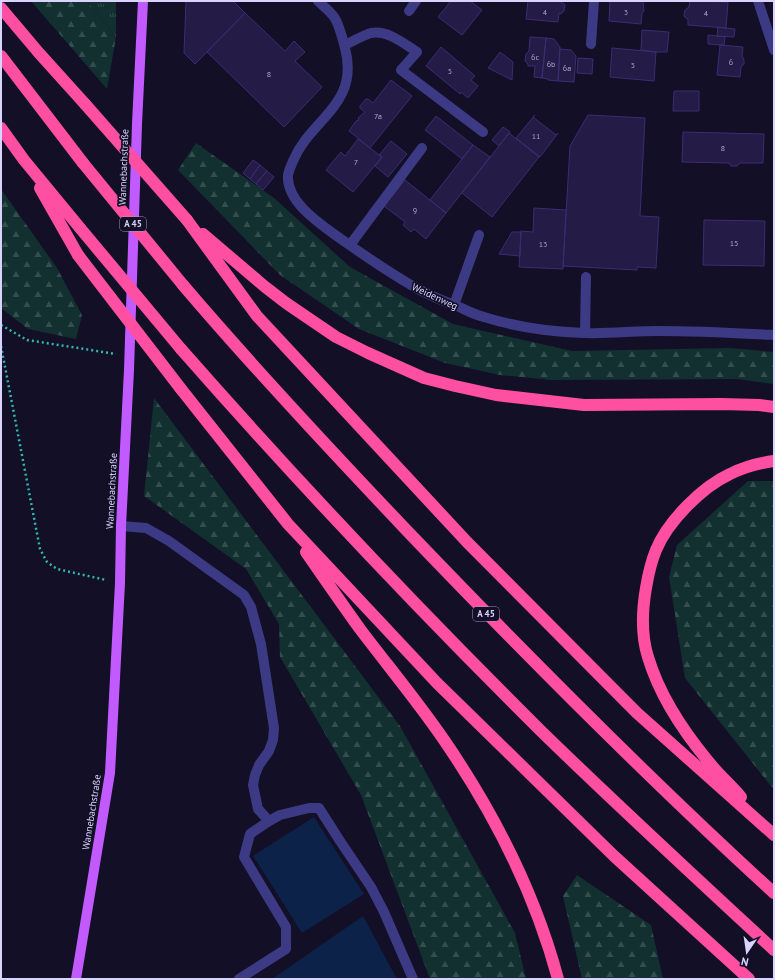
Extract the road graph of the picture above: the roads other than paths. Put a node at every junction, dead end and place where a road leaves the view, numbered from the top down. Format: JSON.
{"nodes":[{"id":1,"x":143,"y":1,"type":"edge"},
{"id":2,"x":318,"y":1,"type":"edge"},
{"id":3,"x":416,"y":1,"type":"edge"},
{"id":4,"x":594,"y":1,"type":"edge"},
{"id":5,"x":758,"y":1,"type":"edge"},
{"id":6,"x":1,"y":8,"type":"edge"},
{"id":7,"x":409,"y":11,"type":"dead end"},
{"id":8,"x":591,"y":44,"type":"dead end"},
{"id":9,"x":344,"y":45,"type":"junction"},
{"id":10,"x":774,"y":50,"type":"edge"},
{"id":11,"x":1,"y":56,"type":"edge"},
{"id":12,"x":1,"y":128,"type":"edge"},
{"id":13,"x":483,"y":132,"type":"dead end"},
{"id":14,"x":422,"y":148,"type":"dead end"},
{"id":15,"x":24,"y":160,"type":"junction"},
{"id":16,"x":187,"y":220,"type":"junction"},
{"id":17,"x":479,"y":235,"type":"dead end"},
{"id":18,"x":350,"y":245,"type":"junction"},
{"id":19,"x":586,"y":276,"type":"dead end"},
{"id":20,"x":454,"y":305,"type":"junction"},
{"id":21,"x":585,"y":333,"type":"junction"},
{"id":22,"x":774,"y":335,"type":"edge"},
{"id":23,"x":774,"y":407,"type":"edge"},
{"id":24,"x":774,"y":461,"type":"edge"},
{"id":25,"x":288,"y":524,"type":"junction"},
{"id":26,"x":121,"y":526,"type":"junction"},
{"id":27,"x":269,"y":821,"type":"junction"},
{"id":28,"x":774,"y":834,"type":"edge"},
{"id":29,"x":774,"y":893,"type":"edge"},
{"id":30,"x":774,"y":950,"type":"edge"},
{"id":31,"x":76,"y":979,"type":"edge"},
{"id":32,"x":239,"y":979,"type":"edge"},
{"id":33,"x":413,"y":979,"type":"edge"},
{"id":34,"x":558,"y":979,"type":"edge"},
{"id":35,"x":749,"y":979,"type":"edge"}],
"edges":[{"from":1,"to":26,"type":"main road","name":"Wannebachstraße"},
{"from":2,"to":9,"type":"street","name":"Weidenweg"},
{"from":3,"to":7,"type":"street"},
{"from":4,"to":8,"type":"street"},
{"from":5,"to":10,"type":"street"},
{"from":6,"to":16,"type":"highway","bridge":true},
{"from":9,"to":13,"type":"street"},
{"from":9,"to":18,"type":"street","name":"Weidenweg"},
{"from":11,"to":29,"type":"highway","number":"A 45","bridge":true},
{"from":12,"to":15,"type":"highway"},
{"from":14,"to":18,"type":"street"},
{"from":15,"to":25,"type":"highway","bridge":true},
{"from":15,"to":30,"type":"highway","bridge":true},
{"from":16,"to":23,"type":"highway"},
{"from":16,"to":28,"type":"highway"},
{"from":17,"to":20,"type":"street"},
{"from":18,"to":20,"type":"street","name":"Weidenweg"},
{"from":19,"to":21,"type":"street"},
{"from":20,"to":21,"type":"street","name":"Weidenweg"},
{"from":21,"to":22,"type":"street","name":"Weidenweg"},
{"from":24,"to":28,"type":"highway"},
{"from":25,"to":34,"type":"highway"},
{"from":25,"to":35,"type":"highway"},
{"from":26,"to":27,"type":"street"},
{"from":26,"to":31,"type":"main road","name":"Wannebachstraße"},
{"from":27,"to":32,"type":"street"},
{"from":27,"to":33,"type":"street"}]}
